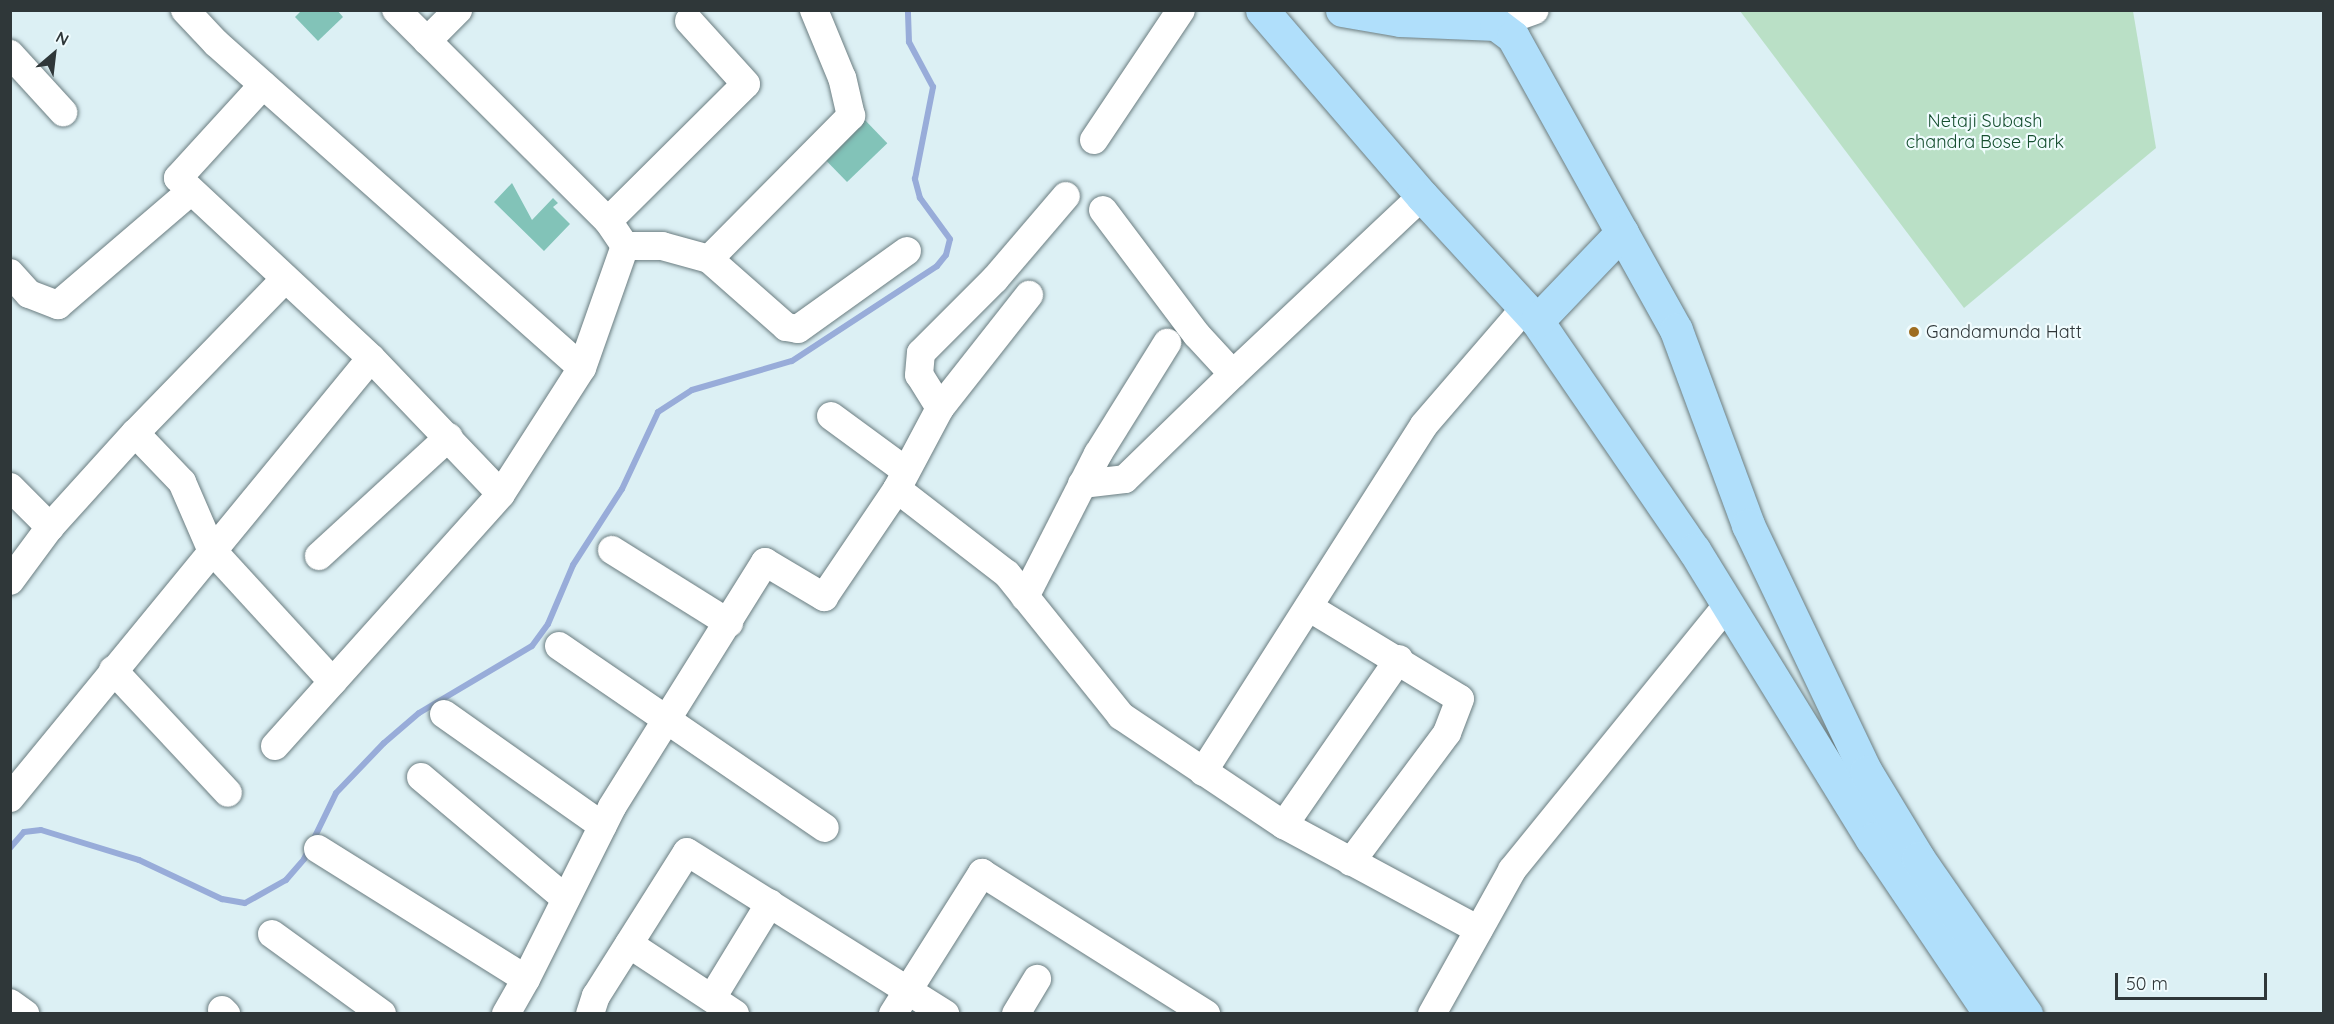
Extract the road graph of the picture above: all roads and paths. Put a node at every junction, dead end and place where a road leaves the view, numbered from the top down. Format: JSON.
{"nodes":[{"id":1,"x":185,"y":10,"type":"edge"},
{"id":2,"x":396,"y":10,"type":"edge"},
{"id":3,"x":458,"y":10,"type":"edge"},
{"id":4,"x":814,"y":10,"type":"edge"},
{"id":5,"x":1181,"y":10,"type":"edge"},
{"id":6,"x":1262,"y":10,"type":"edge"},
{"id":7,"x":1342,"y":10,"type":"edge"},
{"id":8,"x":1535,"y":10,"type":"edge"},
{"id":9,"x":689,"y":21,"type":"dead end"},
{"id":10,"x":1496,"y":24,"type":"junction"},
{"id":11,"x":427,"y":41,"type":"junction"},
{"id":12,"x":10,"y":54,"type":"edge"},
{"id":13,"x":263,"y":86,"type":"junction"},
{"id":14,"x":63,"y":112,"type":"dead end"},
{"id":15,"x":1094,"y":140,"type":"dead end"},
{"id":16,"x":191,"y":191,"type":"junction"},
{"id":17,"x":1066,"y":196,"type":"dead end"},
{"id":18,"x":1422,"y":196,"type":"junction"},
{"id":19,"x":1103,"y":210,"type":"dead end"},
{"id":20,"x":608,"y":220,"type":"junction"},
{"id":21,"x":1622,"y":232,"type":"junction"},
{"id":22,"x":625,"y":246,"type":"junction"},
{"id":23,"x":907,"y":251,"type":"dead end"},
{"id":24,"x":709,"y":259,"type":"junction"},
{"id":25,"x":10,"y":273,"type":"edge"},
{"id":26,"x":284,"y":280,"type":"junction"},
{"id":27,"x":1029,"y":295,"type":"dead end"},
{"id":28,"x":1532,"y":314,"type":"junction"},
{"id":29,"x":1167,"y":343,"type":"dead end"},
{"id":30,"x":371,"y":358,"type":"junction"},
{"id":31,"x":582,"y":368,"type":"junction"},
{"id":32,"x":1233,"y":374,"type":"junction"},
{"id":33,"x":940,"y":408,"type":"junction"},
{"id":34,"x":831,"y":416,"type":"dead end"},
{"id":35,"x":135,"y":433,"type":"junction"},
{"id":36,"x":449,"y":437,"type":"junction"},
{"id":37,"x":901,"y":480,"type":"junction"},
{"id":38,"x":1082,"y":484,"type":"junction"},
{"id":39,"x":10,"y":487,"type":"edge"},
{"id":40,"x":501,"y":494,"type":"junction"},
{"id":41,"x":50,"y":527,"type":"junction"},
{"id":42,"x":211,"y":549,"type":"junction"},
{"id":43,"x":612,"y":550,"type":"dead end"},
{"id":44,"x":319,"y":556,"type":"dead end"},
{"id":45,"x":10,"y":581,"type":"edge"},
{"id":46,"x":1025,"y":597,"type":"junction"},
{"id":47,"x":1727,"y":605,"type":"junction"},
{"id":48,"x":1310,"y":608,"type":"junction"},
{"id":49,"x":729,"y":623,"type":"junction"},
{"id":50,"x":558,"y":646,"type":"dead end"},
{"id":51,"x":1399,"y":659,"type":"junction"},
{"id":52,"x":114,"y":670,"type":"junction"},
{"id":53,"x":333,"y":682,"type":"junction"},
{"id":54,"x":444,"y":714,"type":"dead end"},
{"id":55,"x":669,"y":721,"type":"junction"},
{"id":56,"x":275,"y":746,"type":"dead end"},
{"id":57,"x":1203,"y":772,"type":"junction"},
{"id":58,"x":421,"y":777,"type":"dead end"},
{"id":59,"x":228,"y":793,"type":"dead end"},
{"id":60,"x":10,"y":798,"type":"edge"},
{"id":61,"x":1284,"y":825,"type":"junction"},
{"id":62,"x":603,"y":826,"type":"junction"},
{"id":63,"x":825,"y":828,"type":"dead end"},
{"id":64,"x":318,"y":849,"type":"dead end"},
{"id":65,"x":1351,"y":862,"type":"junction"},
{"id":66,"x":566,"y":898,"type":"junction"},
{"id":67,"x":770,"y":903,"type":"junction"},
{"id":68,"x":1479,"y":930,"type":"junction"},
{"id":69,"x":272,"y":934,"type":"dead end"},
{"id":70,"x":629,"y":944,"type":"junction"},
{"id":71,"x":526,"y":979,"type":"junction"},
{"id":72,"x":1037,"y":979,"type":"dead end"},
{"id":73,"x":909,"y":990,"type":"junction"},
{"id":74,"x":10,"y":1003,"type":"edge"},
{"id":75,"x":723,"y":1006,"type":"edge"},
{"id":76,"x":24,"y":1014,"type":"edge"},
{"id":77,"x":381,"y":1014,"type":"edge"},
{"id":78,"x":506,"y":1014,"type":"edge"},
{"id":79,"x":590,"y":1014,"type":"edge"},
{"id":80,"x":893,"y":1014,"type":"edge"},
{"id":81,"x":945,"y":1014,"type":"edge"},
{"id":82,"x":1016,"y":1014,"type":"edge"},
{"id":83,"x":1206,"y":1014,"type":"edge"},
{"id":84,"x":1432,"y":1014,"type":"edge"},
{"id":85,"x":1990,"y":1014,"type":"edge"},
{"id":86,"x":2026,"y":1014,"type":"edge"}],
"edges":[{"from":1,"to":13,"type":"street"},
{"from":2,"to":11,"type":"street"},
{"from":3,"to":11,"type":"street"},
{"from":4,"to":24,"type":"street"},
{"from":5,"to":15,"type":"street"},
{"from":6,"to":18,"type":"main road"},
{"from":7,"to":10,"type":"main road"},
{"from":8,"to":10,"type":"street"},
{"from":9,"to":20,"type":"street"},
{"from":10,"to":21,"type":"main road"},
{"from":11,"to":20,"type":"street"},
{"from":12,"to":14,"type":"street"},
{"from":13,"to":16,"type":"street"},
{"from":13,"to":31,"type":"street"},
{"from":16,"to":25,"type":"street"},
{"from":16,"to":26,"type":"street"},
{"from":17,"to":33,"type":"street"},
{"from":18,"to":28,"type":"main road"},
{"from":18,"to":32,"type":"street"},
{"from":19,"to":32,"type":"street"},
{"from":20,"to":22,"type":"street"},
{"from":21,"to":28,"type":"main road"},
{"from":21,"to":86,"type":"main road"},
{"from":22,"to":24,"type":"street"},
{"from":22,"to":31,"type":"street"},
{"from":23,"to":24,"type":"street"},
{"from":26,"to":30,"type":"street"},
{"from":26,"to":35,"type":"street"},
{"from":27,"to":33,"type":"street"},
{"from":28,"to":47,"type":"main road"},
{"from":28,"to":48,"type":"street"},
{"from":29,"to":38,"type":"street"},
{"from":30,"to":36,"type":"street"},
{"from":30,"to":42,"type":"street"},
{"from":31,"to":40,"type":"street"},
{"from":32,"to":38,"type":"street"},
{"from":33,"to":37,"type":"street"},
{"from":34,"to":37,"type":"street"},
{"from":35,"to":41,"type":"street"},
{"from":35,"to":42,"type":"street"},
{"from":36,"to":40,"type":"street"},
{"from":36,"to":44,"type":"street"},
{"from":37,"to":46,"type":"street"},
{"from":37,"to":49,"type":"street"},
{"from":38,"to":46,"type":"street"},
{"from":39,"to":41,"type":"street"},
{"from":40,"to":53,"type":"street"},
{"from":41,"to":45,"type":"street"},
{"from":42,"to":52,"type":"street"},
{"from":42,"to":53,"type":"street"},
{"from":43,"to":49,"type":"street"},
{"from":46,"to":57,"type":"street"},
{"from":47,"to":68,"type":"street"},
{"from":47,"to":85,"type":"main road"},
{"from":48,"to":51,"type":"street"},
{"from":48,"to":57,"type":"street"},
{"from":49,"to":55,"type":"street"},
{"from":50,"to":55,"type":"street"},
{"from":51,"to":61,"type":"street"},
{"from":51,"to":65,"type":"street"},
{"from":52,"to":59,"type":"street"},
{"from":52,"to":60,"type":"street"},
{"from":53,"to":56,"type":"street"},
{"from":54,"to":62,"type":"street"},
{"from":55,"to":62,"type":"street"},
{"from":55,"to":63,"type":"street"},
{"from":57,"to":61,"type":"street"},
{"from":58,"to":66,"type":"street"},
{"from":61,"to":65,"type":"street"},
{"from":62,"to":66,"type":"street"},
{"from":64,"to":71,"type":"street"},
{"from":65,"to":68,"type":"street"},
{"from":66,"to":71,"type":"street"},
{"from":67,"to":70,"type":"street"},
{"from":67,"to":73,"type":"street"},
{"from":67,"to":75,"type":"street"},
{"from":68,"to":84,"type":"street"},
{"from":69,"to":77,"type":"street"},
{"from":70,"to":75,"type":"street"},
{"from":70,"to":79,"type":"street"},
{"from":71,"to":78,"type":"street"},
{"from":72,"to":82,"type":"street"},
{"from":73,"to":80,"type":"street"},
{"from":73,"to":81,"type":"street"},
{"from":73,"to":83,"type":"street"},
{"from":74,"to":76,"type":"street"}]}
